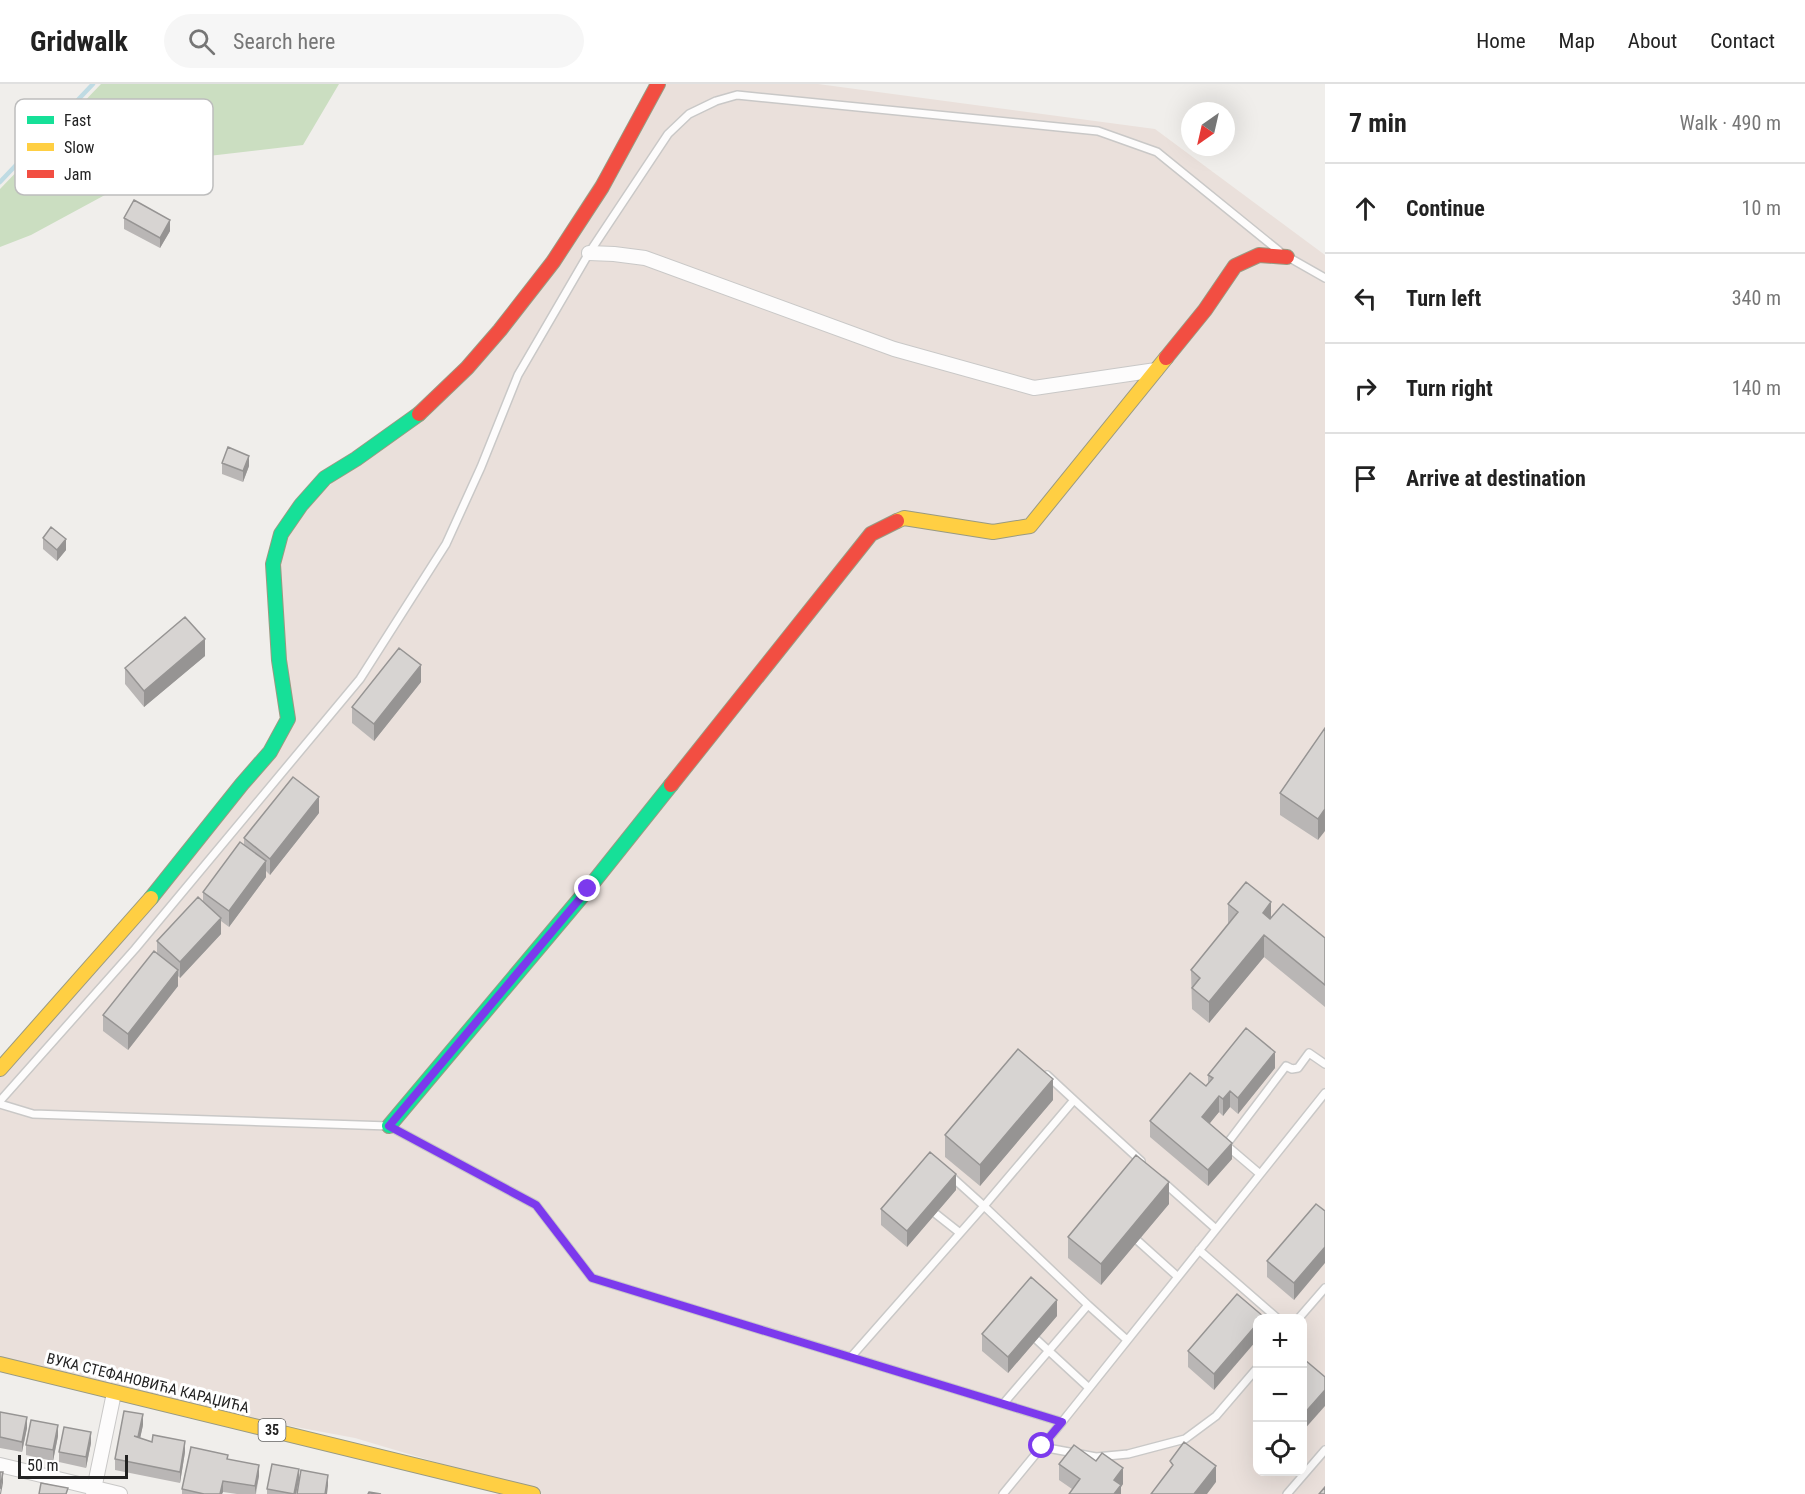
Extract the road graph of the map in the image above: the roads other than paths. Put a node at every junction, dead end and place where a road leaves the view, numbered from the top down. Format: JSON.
{"nodes":[{"id":1,"x":658,"y":84,"type":"edge"},
{"id":2,"x":589,"y":253,"type":"junction"},
{"id":3,"x":1287,"y":257,"type":"junction"},
{"id":4,"x":1325,"y":278,"type":"edge"},
{"id":5,"x":1156,"y":370,"type":"junction"},
{"id":6,"x":1325,"y":1065,"type":"edge"},
{"id":7,"x":0,"y":1069,"type":"edge"},
{"id":8,"x":1042,"y":1081,"type":"edge"},
{"id":9,"x":1325,"y":1093,"type":"edge"},
{"id":10,"x":1074,"y":1100,"type":"junction"},
{"id":11,"x":0,"y":1102,"type":"edge"},
{"id":12,"x":389,"y":1126,"type":"junction"},
{"id":13,"x":1145,"y":1165,"type":"edge"},
{"id":14,"x":1154,"y":1173,"type":"edge"},
{"id":15,"x":1260,"y":1174,"type":"junction"},
{"id":16,"x":948,"y":1184,"type":"edge"},
{"id":17,"x":984,"y":1206,"type":"junction"},
{"id":18,"x":936,"y":1214,"type":"dead end"},
{"id":19,"x":1216,"y":1229,"type":"junction"},
{"id":20,"x":960,"y":1233,"type":"junction"},
{"id":21,"x":1138,"y":1241,"type":"dead end"},
{"id":22,"x":1199,"y":1250,"type":"junction"},
{"id":23,"x":1178,"y":1277,"type":"junction"},
{"id":24,"x":1325,"y":1288,"type":"edge"},
{"id":25,"x":1088,"y":1305,"type":"junction"},
{"id":26,"x":1271,"y":1314,"type":"edge"},
{"id":27,"x":1302,"y":1314,"type":"edge"},
{"id":28,"x":1037,"y":1340,"type":"dead end"},
{"id":29,"x":1127,"y":1340,"type":"junction"},
{"id":30,"x":1049,"y":1350,"type":"junction"},
{"id":31,"x":851,"y":1357,"type":"junction"},
{"id":32,"x":0,"y":1364,"type":"edge"},
{"id":33,"x":1256,"y":1368,"type":"edge"},
{"id":34,"x":1089,"y":1388,"type":"junction"},
{"id":35,"x":114,"y":1393,"type":"junction"},
{"id":36,"x":1003,"y":1404,"type":"junction"},
{"id":37,"x":1062,"y":1422,"type":"junction"},
{"id":38,"x":1042,"y":1446,"type":"junction"},
{"id":39,"x":1325,"y":1450,"type":"edge"},
{"id":40,"x":0,"y":1465,"type":"edge"},
{"id":41,"x":94,"y":1491,"type":"edge"},
{"id":42,"x":120,"y":1494,"type":"edge"},
{"id":43,"x":533,"y":1494,"type":"edge"},
{"id":44,"x":1003,"y":1494,"type":"edge"},
{"id":45,"x":1287,"y":1494,"type":"edge"}],
"edges":[{"from":1,"to":7,"type":"street"},
{"from":2,"to":3,"type":"lane"},
{"from":2,"to":5,"type":"street"},
{"from":2,"to":11,"type":"lane"},
{"from":3,"to":4,"type":"lane"},
{"from":3,"to":5,"type":"street"},
{"from":5,"to":12,"type":"street"},
{"from":6,"to":15,"type":"lane"},
{"from":8,"to":10,"type":"lane"},
{"from":9,"to":15,"type":"lane"},
{"from":10,"to":13,"type":"lane"},
{"from":10,"to":17,"type":"lane"},
{"from":11,"to":12,"type":"lane"},
{"from":12,"to":31,"type":"lane"},
{"from":14,"to":19,"type":"lane"},
{"from":15,"to":19,"type":"lane"},
{"from":16,"to":17,"type":"lane"},
{"from":17,"to":20,"type":"lane"},
{"from":17,"to":25,"type":"lane"},
{"from":18,"to":20,"type":"lane"},
{"from":19,"to":22,"type":"lane"},
{"from":20,"to":31,"type":"lane"},
{"from":21,"to":23,"type":"lane"},
{"from":22,"to":23,"type":"lane"},
{"from":22,"to":26,"type":"lane"},
{"from":23,"to":29,"type":"lane"},
{"from":24,"to":27,"type":"lane"},
{"from":25,"to":29,"type":"lane"},
{"from":25,"to":30,"type":"lane"},
{"from":28,"to":30,"type":"lane"},
{"from":29,"to":34,"type":"lane"},
{"from":30,"to":34,"type":"lane"},
{"from":30,"to":36,"type":"lane"},
{"from":31,"to":36,"type":"lane"},
{"from":32,"to":35,"type":"street","name":"ВУКА СТЕФАНОВИЋА КАРАЏИЋА","number":"35"},
{"from":33,"to":38,"type":"lane"},
{"from":34,"to":37,"type":"lane"},
{"from":35,"to":41,"type":"street"},
{"from":35,"to":43,"type":"street","name":"ВУКА СТЕФАНОВИЋА КАРАЏИЋА","number":"35"},
{"from":36,"to":37,"type":"lane"},
{"from":37,"to":38,"type":"lane"},
{"from":38,"to":44,"type":"lane"},
{"from":39,"to":45,"type":"lane"},
{"from":40,"to":41,"type":"street"},
{"from":41,"to":42,"type":"street"}]}
